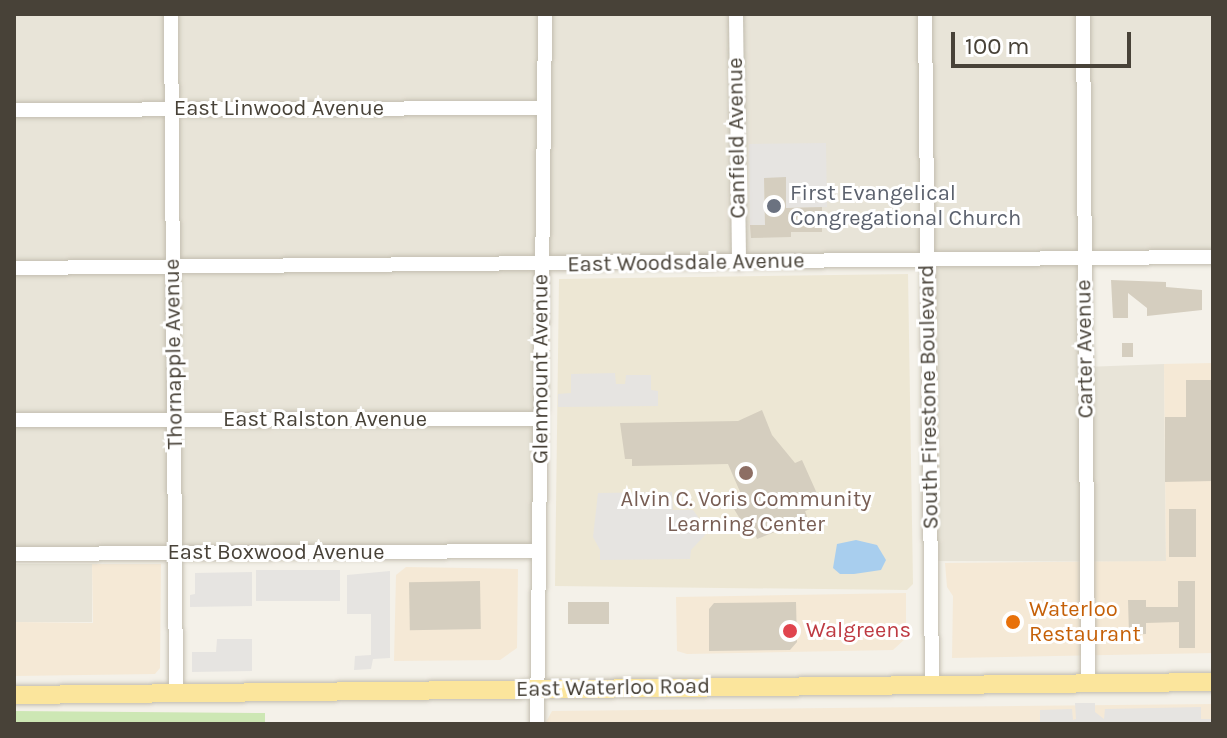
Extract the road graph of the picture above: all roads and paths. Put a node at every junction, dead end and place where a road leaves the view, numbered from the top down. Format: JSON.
{"nodes":[{"id":1,"x":171,"y":14,"type":"edge"},
{"id":2,"x":545,"y":14,"type":"edge"},
{"id":3,"x":736,"y":14,"type":"edge"},
{"id":4,"x":925,"y":14,"type":"edge"},
{"id":5,"x":1083,"y":14,"type":"edge"},
{"id":6,"x":543,"y":108,"type":"junction"},
{"id":7,"x":172,"y":109,"type":"junction"},
{"id":8,"x":14,"y":110,"type":"edge"},
{"id":9,"x":1213,"y":257,"type":"edge"},
{"id":10,"x":1084,"y":258,"type":"junction"},
{"id":11,"x":928,"y":261,"type":"junction"},
{"id":12,"x":739,"y":263,"type":"junction"},
{"id":13,"x":542,"y":265,"type":"junction"},
{"id":14,"x":173,"y":266,"type":"junction"},
{"id":15,"x":14,"y":268,"type":"edge"},
{"id":16,"x":539,"y":419,"type":"junction"},
{"id":17,"x":14,"y":420,"type":"edge"},
{"id":18,"x":175,"y":420,"type":"junction"},
{"id":19,"x":539,"y":551,"type":"junction"},
{"id":20,"x":14,"y":554,"type":"edge"},
{"id":21,"x":176,"y":554,"type":"junction"},
{"id":22,"x":1213,"y":682,"type":"edge"},
{"id":23,"x":1088,"y":683,"type":"junction"},
{"id":24,"x":932,"y":685,"type":"junction"},
{"id":25,"x":538,"y":689,"type":"junction"},
{"id":26,"x":176,"y":694,"type":"junction"},
{"id":27,"x":14,"y":695,"type":"edge"},
{"id":28,"x":537,"y":724,"type":"edge"}],
"edges":[{"from":1,"to":7,"type":"street","name":"Thornapple Avenue"},
{"from":2,"to":6,"type":"street","name":"Glenmount Avenue"},
{"from":3,"to":12,"type":"street","name":"Canfield Avenue"},
{"from":4,"to":11,"type":"street","name":"South Firestone Boulevard"},
{"from":5,"to":10,"type":"street","name":"Carter Avenue"},
{"from":6,"to":7,"type":"street","name":"East Linwood Avenue"},
{"from":6,"to":13,"type":"street","name":"Glenmount Avenue"},
{"from":7,"to":8,"type":"street","name":"East Linwood Avenue"},
{"from":7,"to":14,"type":"street","name":"Thornapple Avenue"},
{"from":9,"to":10,"type":"street","name":"East Woodsdale Avenue"},
{"from":10,"to":11,"type":"street","name":"East Woodsdale Avenue"},
{"from":10,"to":23,"type":"street","name":"Carter Avenue"},
{"from":11,"to":12,"type":"street","name":"East Woodsdale Avenue"},
{"from":11,"to":24,"type":"street","name":"South Firestone Boulevard"},
{"from":12,"to":13,"type":"street","name":"East Woodsdale Avenue"},
{"from":13,"to":14,"type":"street","name":"East Woodsdale Avenue"},
{"from":13,"to":16,"type":"street","name":"Glenmount Avenue"},
{"from":14,"to":15,"type":"street","name":"East Woodsdale Avenue"},
{"from":14,"to":18,"type":"street","name":"Thornapple Avenue"},
{"from":16,"to":18,"type":"street","name":"East Ralston Avenue"},
{"from":16,"to":19,"type":"street","name":"Glenmount Avenue"},
{"from":17,"to":18,"type":"street","name":"East Ralston Avenue"},
{"from":18,"to":21,"type":"street","name":"Thornapple Avenue"},
{"from":19,"to":21,"type":"street","name":"East Boxwood Avenue"},
{"from":19,"to":25,"type":"street","name":"Glenmount Avenue"},
{"from":20,"to":21,"type":"street","name":"East Boxwood Avenue"},
{"from":21,"to":26,"type":"street","name":"Thornapple Avenue"},
{"from":22,"to":23,"type":"main road","name":"East Waterloo Road"},
{"from":23,"to":24,"type":"main road","name":"East Waterloo Road"},
{"from":24,"to":25,"type":"main road","name":"East Waterloo Road"},
{"from":25,"to":26,"type":"main road","name":"East Waterloo Road"},
{"from":25,"to":28,"type":"street","name":"Glenmount Avenue"},
{"from":26,"to":27,"type":"main road","name":"East Waterloo Road"}]}
